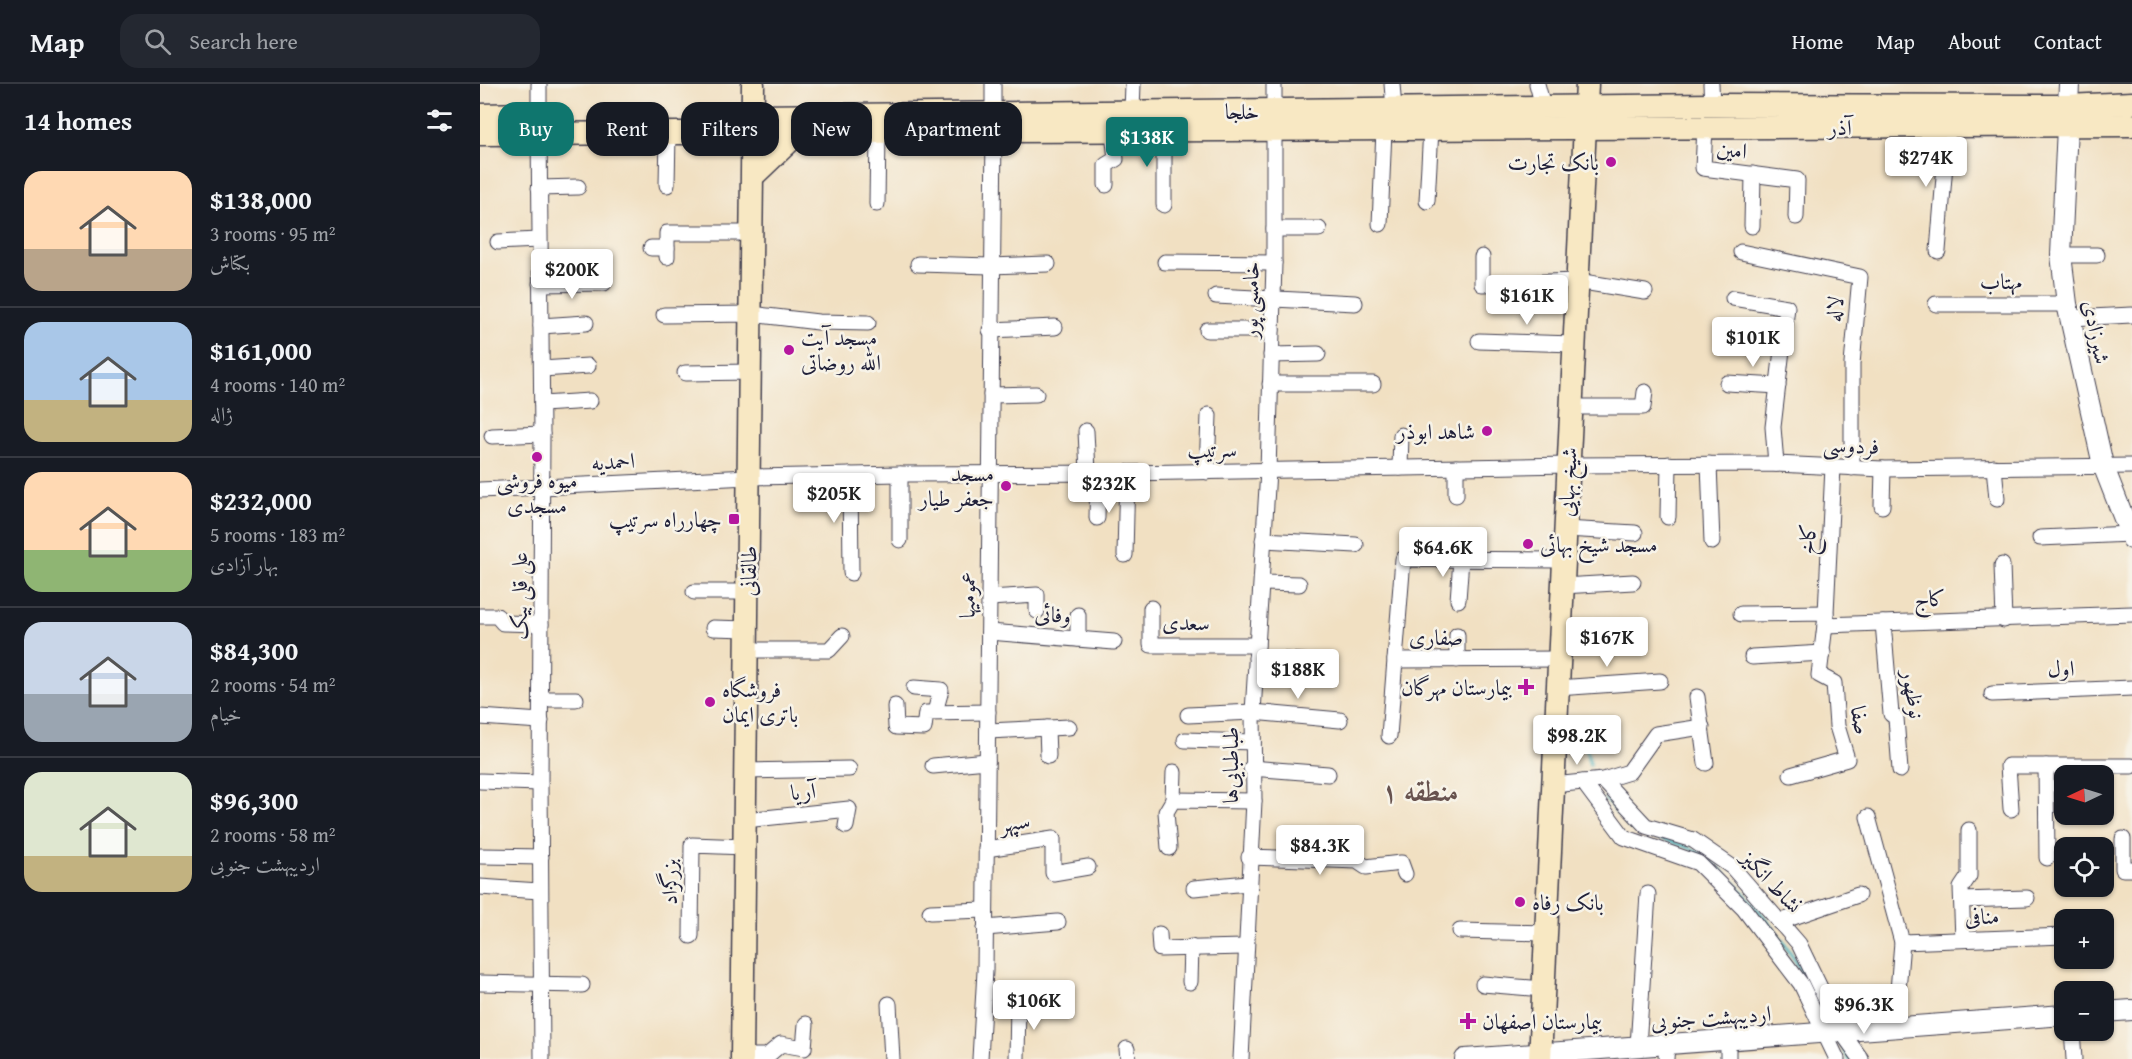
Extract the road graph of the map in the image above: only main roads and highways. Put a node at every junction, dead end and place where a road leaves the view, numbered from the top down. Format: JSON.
{"nodes":[{"id":1,"x":754,"y":84,"type":"edge"},
{"id":2,"x":1712,"y":94,"type":"edge"},
{"id":3,"x":754,"y":102,"type":"edge"},
{"id":4,"x":2068,"y":103,"type":"edge"},
{"id":5,"x":2132,"y":103,"type":"edge"},
{"id":6,"x":1586,"y":106,"type":"edge"},
{"id":7,"x":791,"y":113,"type":"edge"},
{"id":8,"x":480,"y":115,"type":"edge"},
{"id":9,"x":498,"y":118,"type":"edge"},
{"id":10,"x":1490,"y":118,"type":"junction"},
{"id":11,"x":1022,"y":120,"type":"edge"},
{"id":12,"x":1212,"y":121,"type":"junction"},
{"id":13,"x":1274,"y":121,"type":"junction"},
{"id":14,"x":1022,"y":124,"type":"edge"},
{"id":15,"x":2132,"y":125,"type":"edge"},
{"id":16,"x":574,"y":127,"type":"edge"},
{"id":17,"x":498,"y":131,"type":"edge"},
{"id":18,"x":681,"y":133,"type":"edge"},
{"id":19,"x":480,"y":134,"type":"edge"},
{"id":20,"x":791,"y":140,"type":"edge"},
{"id":21,"x":753,"y":156,"type":"edge"},
{"id":22,"x":753,"y":176,"type":"junction"},
{"id":23,"x":1540,"y":1056,"type":"edge"},
{"id":24,"x":742,"y":1058,"type":"edge"}],
"edges":[{"from":1,"to":3,"type":"main road","name":"طالقانی"},
{"from":1,"to":7,"type":"main road"},
{"from":2,"to":4,"type":"main road","name":"آذر"},
{"from":2,"to":6,"type":"main road","name":"آذر"},
{"from":4,"to":5,"type":"main road","name":"آذر"},
{"from":4,"to":6,"type":"main road","name":"آذر"},
{"from":4,"to":15,"type":"main road","name":"آذر"},
{"from":6,"to":10,"type":"main road","name":"خلجا"},
{"from":6,"to":10,"type":"main road","name":"خلجا"},
{"from":6,"to":23,"type":"main road","name":"شیخ بهایی"},
{"from":8,"to":9,"type":"main road"},
{"from":10,"to":13,"type":"main road","name":"خلجا"},
{"from":10,"to":13,"type":"main road","name":"خلجا"},
{"from":11,"to":12,"type":"main road","name":"خلجا"},
{"from":12,"to":13,"type":"main road","name":"خلجا"},
{"from":12,"to":14,"type":"main road","name":"خلجا"},
{"from":16,"to":18,"type":"main road","name":"خلجا"},
{"from":17,"to":19,"type":"main road"},
{"from":20,"to":22,"type":"main road"},
{"from":21,"to":22,"type":"main road","name":"طالقانی"},
{"from":22,"to":24,"type":"main road","name":"طالقانی"}]}
